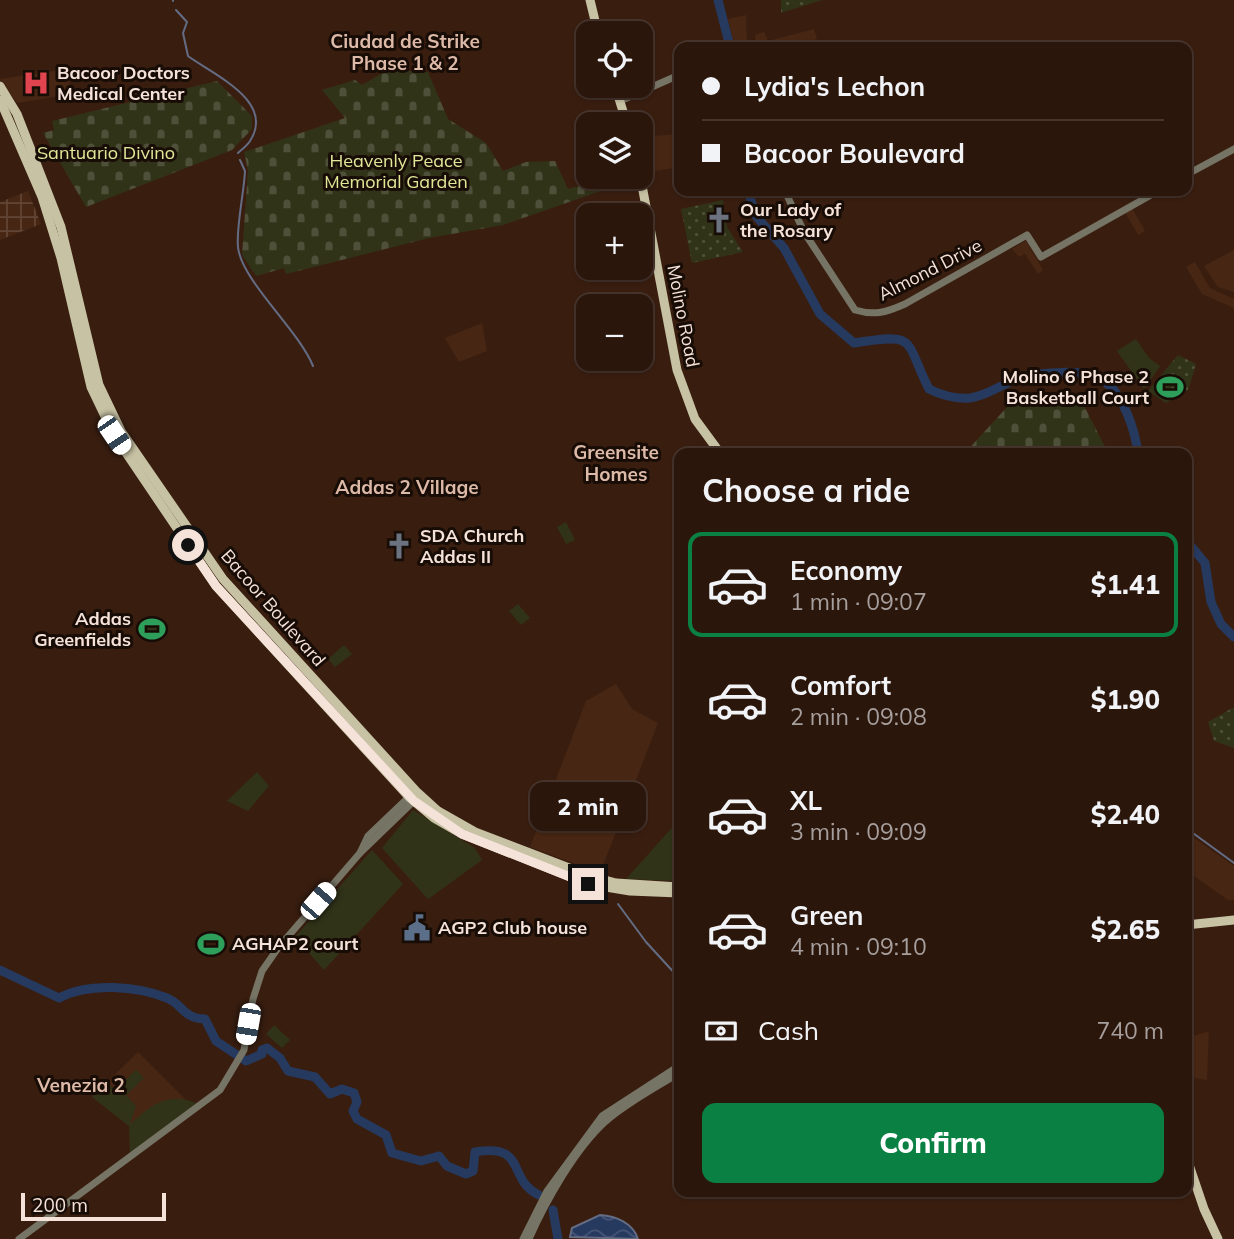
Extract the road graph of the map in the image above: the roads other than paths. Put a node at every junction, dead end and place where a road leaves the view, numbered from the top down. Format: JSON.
{"nodes":[{"id":1,"x":590,"y":0,"type":"edge"},
{"id":2,"x":595,"y":21,"type":"edge"},
{"id":3,"x":674,"y":77,"type":"edge"},
{"id":4,"x":0,"y":86,"type":"edge"},
{"id":5,"x":619,"y":98,"type":"edge"},
{"id":6,"x":0,"y":100,"type":"edge"},
{"id":7,"x":620,"y":101,"type":"junction"},
{"id":8,"x":623,"y":112,"type":"edge"},
{"id":9,"x":1234,"y":149,"type":"edge"},
{"id":10,"x":1192,"y":172,"type":"edge"},
{"id":11,"x":643,"y":189,"type":"edge"},
{"id":12,"x":787,"y":196,"type":"edge"},
{"id":13,"x":1149,"y":196,"type":"edge"},
{"id":14,"x":716,"y":448,"type":"edge"},
{"id":15,"x":415,"y":796,"type":"junction"},
{"id":16,"x":608,"y":886,"type":"junction"},
{"id":17,"x":674,"y":887,"type":"edge"},
{"id":18,"x":674,"y":893,"type":"edge"},
{"id":19,"x":1234,"y":920,"type":"edge"},
{"id":20,"x":1192,"y":924,"type":"edge"},
{"id":21,"x":674,"y":1069,"type":"edge"},
{"id":22,"x":674,"y":1076,"type":"edge"},
{"id":23,"x":1192,"y":1175,"type":"edge"},
{"id":24,"x":19,"y":1239,"type":"edge"},
{"id":25,"x":523,"y":1239,"type":"edge"},
{"id":26,"x":529,"y":1239,"type":"edge"},
{"id":27,"x":1218,"y":1239,"type":"edge"}],
"edges":[{"from":1,"to":2,"type":"main road"},
{"from":3,"to":7,"type":"street"},
{"from":4,"to":15,"type":"main road","name":"Bacoor Boulevard"},
{"from":5,"to":7,"type":"main road"},
{"from":6,"to":15,"type":"main road","name":"Bacoor Boulevard"},
{"from":7,"to":8,"type":"main road"},
{"from":9,"to":10,"type":"street"},
{"from":11,"to":14,"type":"main road","name":"Molino Road"},
{"from":12,"to":13,"type":"street","name":"Almond Drive"},
{"from":15,"to":16,"type":"main road","name":"Bacoor Boulevard"},
{"from":15,"to":24,"type":"street"},
{"from":16,"to":17,"type":"main road","name":"Bacoor Boulevard"},
{"from":16,"to":18,"type":"main road","name":"Bacoor Boulevard"},
{"from":19,"to":20,"type":"main road"},
{"from":21,"to":25,"type":"street"},
{"from":22,"to":26,"type":"street"},
{"from":23,"to":27,"type":"main road"}]}
